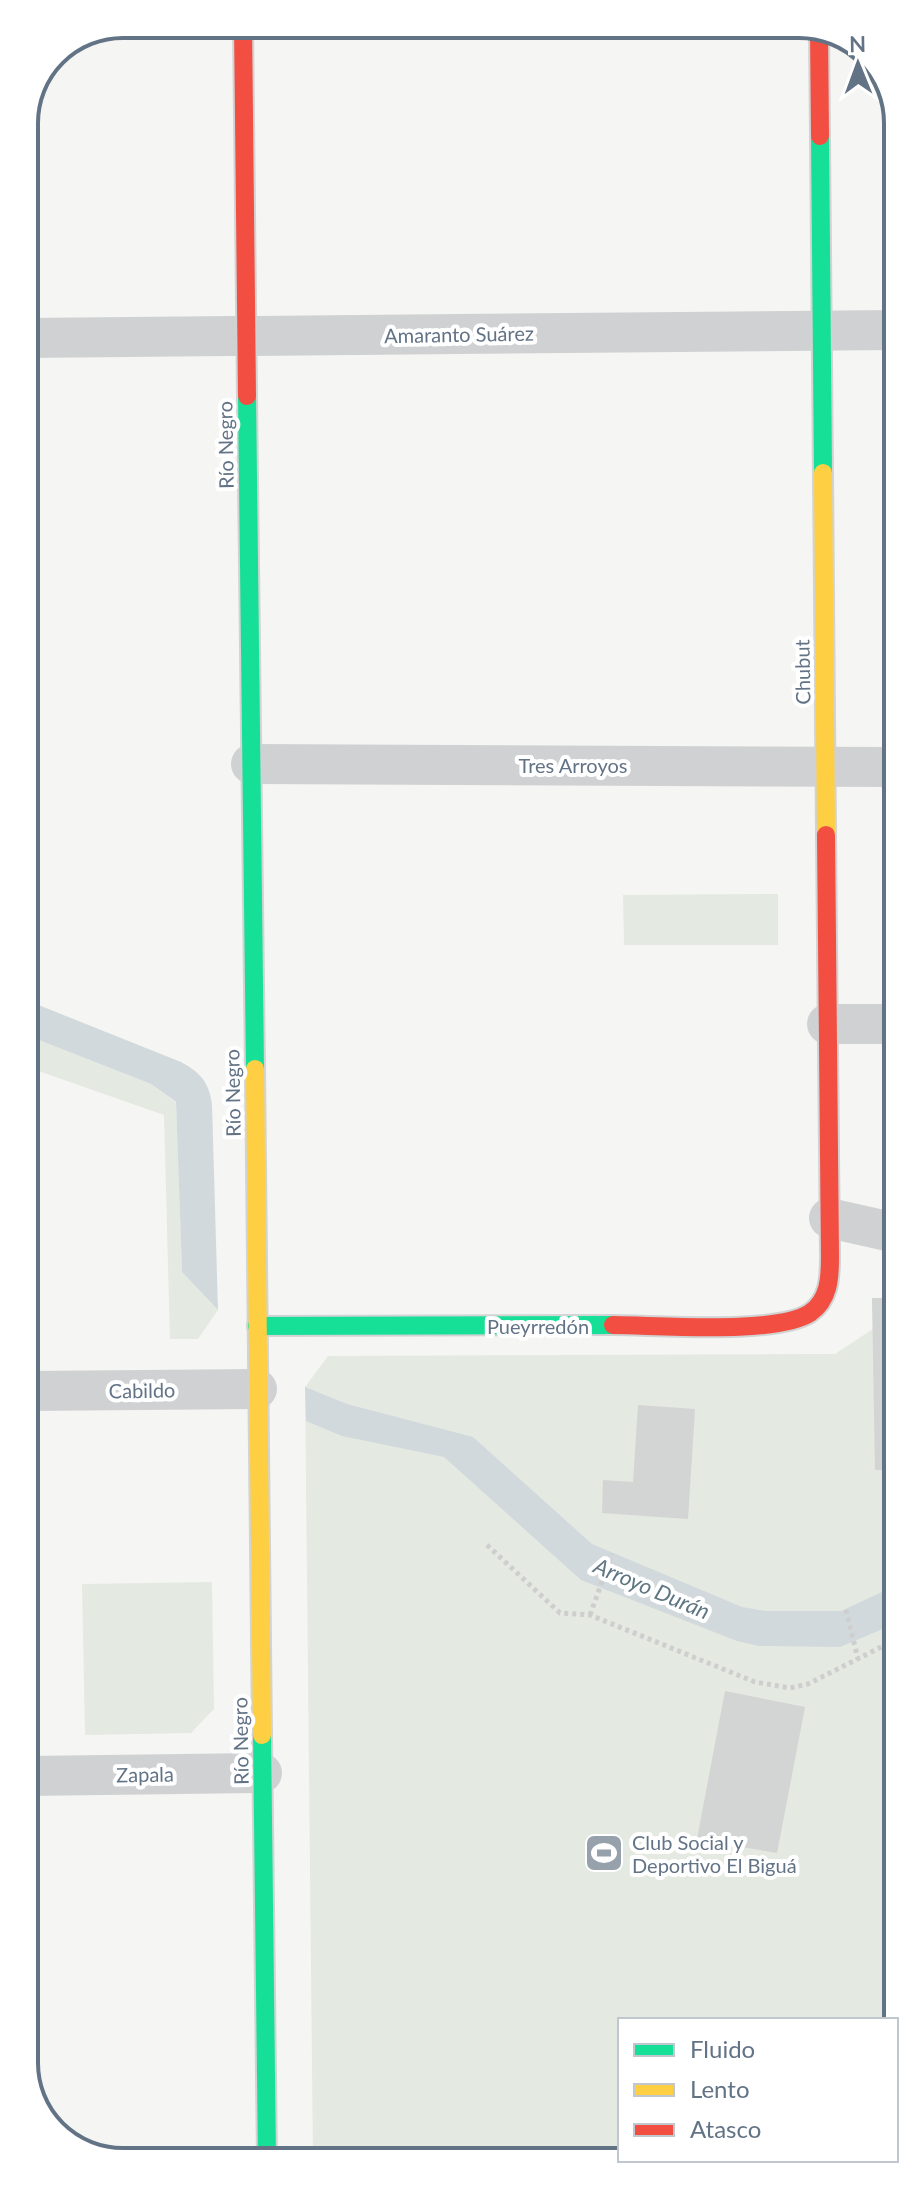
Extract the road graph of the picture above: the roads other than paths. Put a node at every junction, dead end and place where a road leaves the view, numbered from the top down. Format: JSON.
{"nodes":[{"id":1,"x":243,"y":38,"type":"edge"},
{"id":2,"x":819,"y":41,"type":"edge"},
{"id":3,"x":884,"y":330,"type":"edge"},
{"id":4,"x":821,"y":331,"type":"junction"},
{"id":5,"x":246,"y":336,"type":"junction"},
{"id":6,"x":38,"y":338,"type":"edge"},
{"id":7,"x":251,"y":764,"type":"junction"},
{"id":8,"x":825,"y":766,"type":"junction"},
{"id":9,"x":884,"y":767,"type":"edge"},
{"id":10,"x":827,"y":1024,"type":"junction"},
{"id":11,"x":884,"y":1024,"type":"edge"},
{"id":12,"x":829,"y":1218,"type":"junction"},
{"id":13,"x":884,"y":1230,"type":"edge"},
{"id":14,"x":816,"y":1311,"type":"joint"},
{"id":15,"x":257,"y":1326,"type":"junction"},
{"id":16,"x":257,"y":1389,"type":"junction"},
{"id":17,"x":38,"y":1391,"type":"edge"},
{"id":18,"x":262,"y":1773,"type":"junction"},
{"id":19,"x":38,"y":1776,"type":"edge"},
{"id":20,"x":267,"y":2148,"type":"edge"}],
"edges":[{"from":1,"to":5,"type":"street","name":"Río Negro"},
{"from":2,"to":4,"type":"street","name":"Chubut"},
{"from":3,"to":4,"type":"street","name":"Amaranto Suárez"},
{"from":4,"to":5,"type":"street","name":"Amaranto Suárez"},
{"from":4,"to":8,"type":"street","name":"Chubut"},
{"from":5,"to":6,"type":"street","name":"Amaranto Suárez"},
{"from":5,"to":7,"type":"street","name":"Río Negro"},
{"from":7,"to":8,"type":"street","name":"Tres Arroyos"},
{"from":7,"to":15,"type":"street","name":"Río Negro"},
{"from":8,"to":9,"type":"street","name":"Tres Arroyos"},
{"from":8,"to":10,"type":"street","name":"Chubut"},
{"from":10,"to":11,"type":"street"},
{"from":10,"to":12,"type":"street","name":"Chubut"},
{"from":12,"to":13,"type":"street"},
{"from":12,"to":14,"type":"street","name":"Chubut"},
{"from":14,"to":15,"type":"street","name":"Pueyrredón"},
{"from":15,"to":16,"type":"street","name":"Río Negro"},
{"from":16,"to":17,"type":"street","name":"Cabildo"},
{"from":16,"to":18,"type":"street","name":"Río Negro"},
{"from":18,"to":19,"type":"street","name":"Zapala"},
{"from":18,"to":20,"type":"street","name":"Río Negro"}]}
